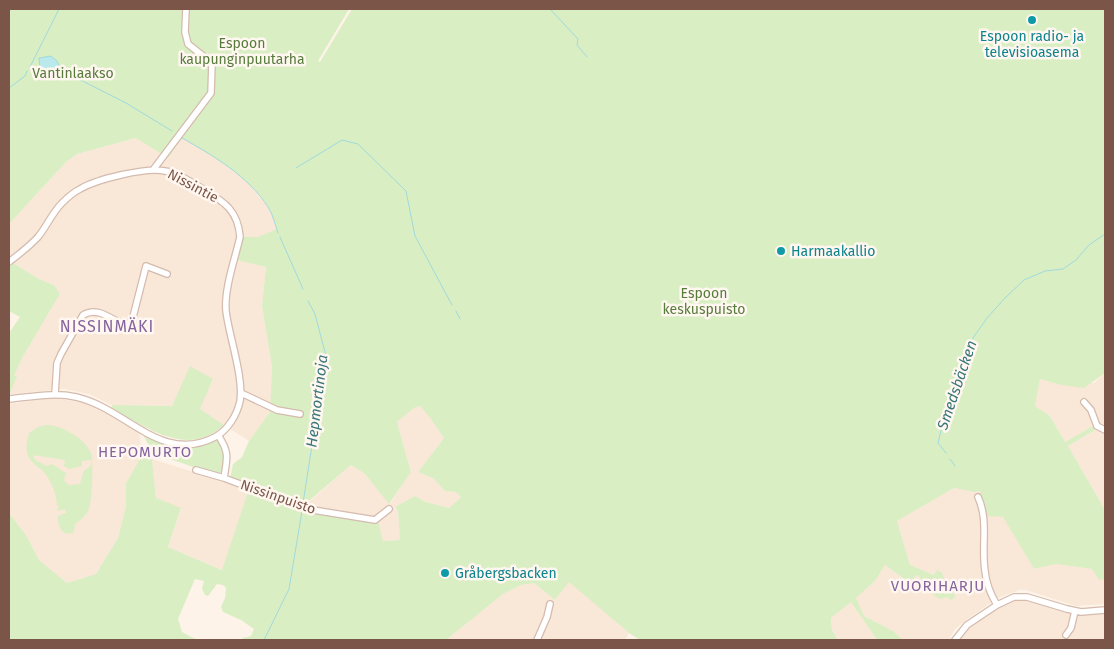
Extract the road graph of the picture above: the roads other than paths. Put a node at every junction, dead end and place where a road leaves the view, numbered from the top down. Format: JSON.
{"nodes":[{"id":1,"x":186,"y":10,"type":"edge"},
{"id":2,"x":154,"y":170,"type":"junction"},
{"id":3,"x":9,"y":262,"type":"edge"},
{"id":4,"x":167,"y":274,"type":"dead end"},
{"id":5,"x":241,"y":393,"type":"junction"},
{"id":6,"x":54,"y":394,"type":"junction"},
{"id":7,"x":9,"y":399,"type":"edge"},
{"id":8,"x":1084,"y":402,"type":"dead end"},
{"id":9,"x":300,"y":414,"type":"dead end"},
{"id":10,"x":1105,"y":430,"type":"edge"},
{"id":11,"x":218,"y":435,"type":"junction"},
{"id":12,"x":196,"y":470,"type":"dead end"},
{"id":13,"x":224,"y":478,"type":"junction"},
{"id":14,"x":978,"y":498,"type":"dead end"},
{"id":15,"x":389,"y":509,"type":"dead end"},
{"id":16,"x":550,"y":604,"type":"dead end"},
{"id":17,"x":997,"y":605,"type":"junction"},
{"id":18,"x":1105,"y":610,"type":"edge"},
{"id":19,"x":1075,"y":611,"type":"junction"},
{"id":20,"x":1066,"y":636,"type":"dead end"},
{"id":21,"x":537,"y":640,"type":"edge"},
{"id":22,"x":955,"y":640,"type":"edge"}],
"edges":[{"from":1,"to":2,"type":"street"},
{"from":2,"to":3,"type":"street","name":"Nissintie"},
{"from":2,"to":5,"type":"street","name":"Nissintie"},
{"from":4,"to":6,"type":"street"},
{"from":5,"to":9,"type":"street"},
{"from":5,"to":11,"type":"street","name":"Nissintie"},
{"from":6,"to":7,"type":"street"},
{"from":6,"to":11,"type":"street"},
{"from":8,"to":10,"type":"street"},
{"from":11,"to":13,"type":"street","name":"Nissinpuisto"},
{"from":12,"to":13,"type":"street","name":"Nissinpuisto"},
{"from":13,"to":15,"type":"street","name":"Nissinpuisto"},
{"from":14,"to":17,"type":"street"},
{"from":16,"to":21,"type":"street"},
{"from":17,"to":19,"type":"street"},
{"from":17,"to":22,"type":"street"},
{"from":18,"to":19,"type":"street"},
{"from":19,"to":20,"type":"street"}]}
